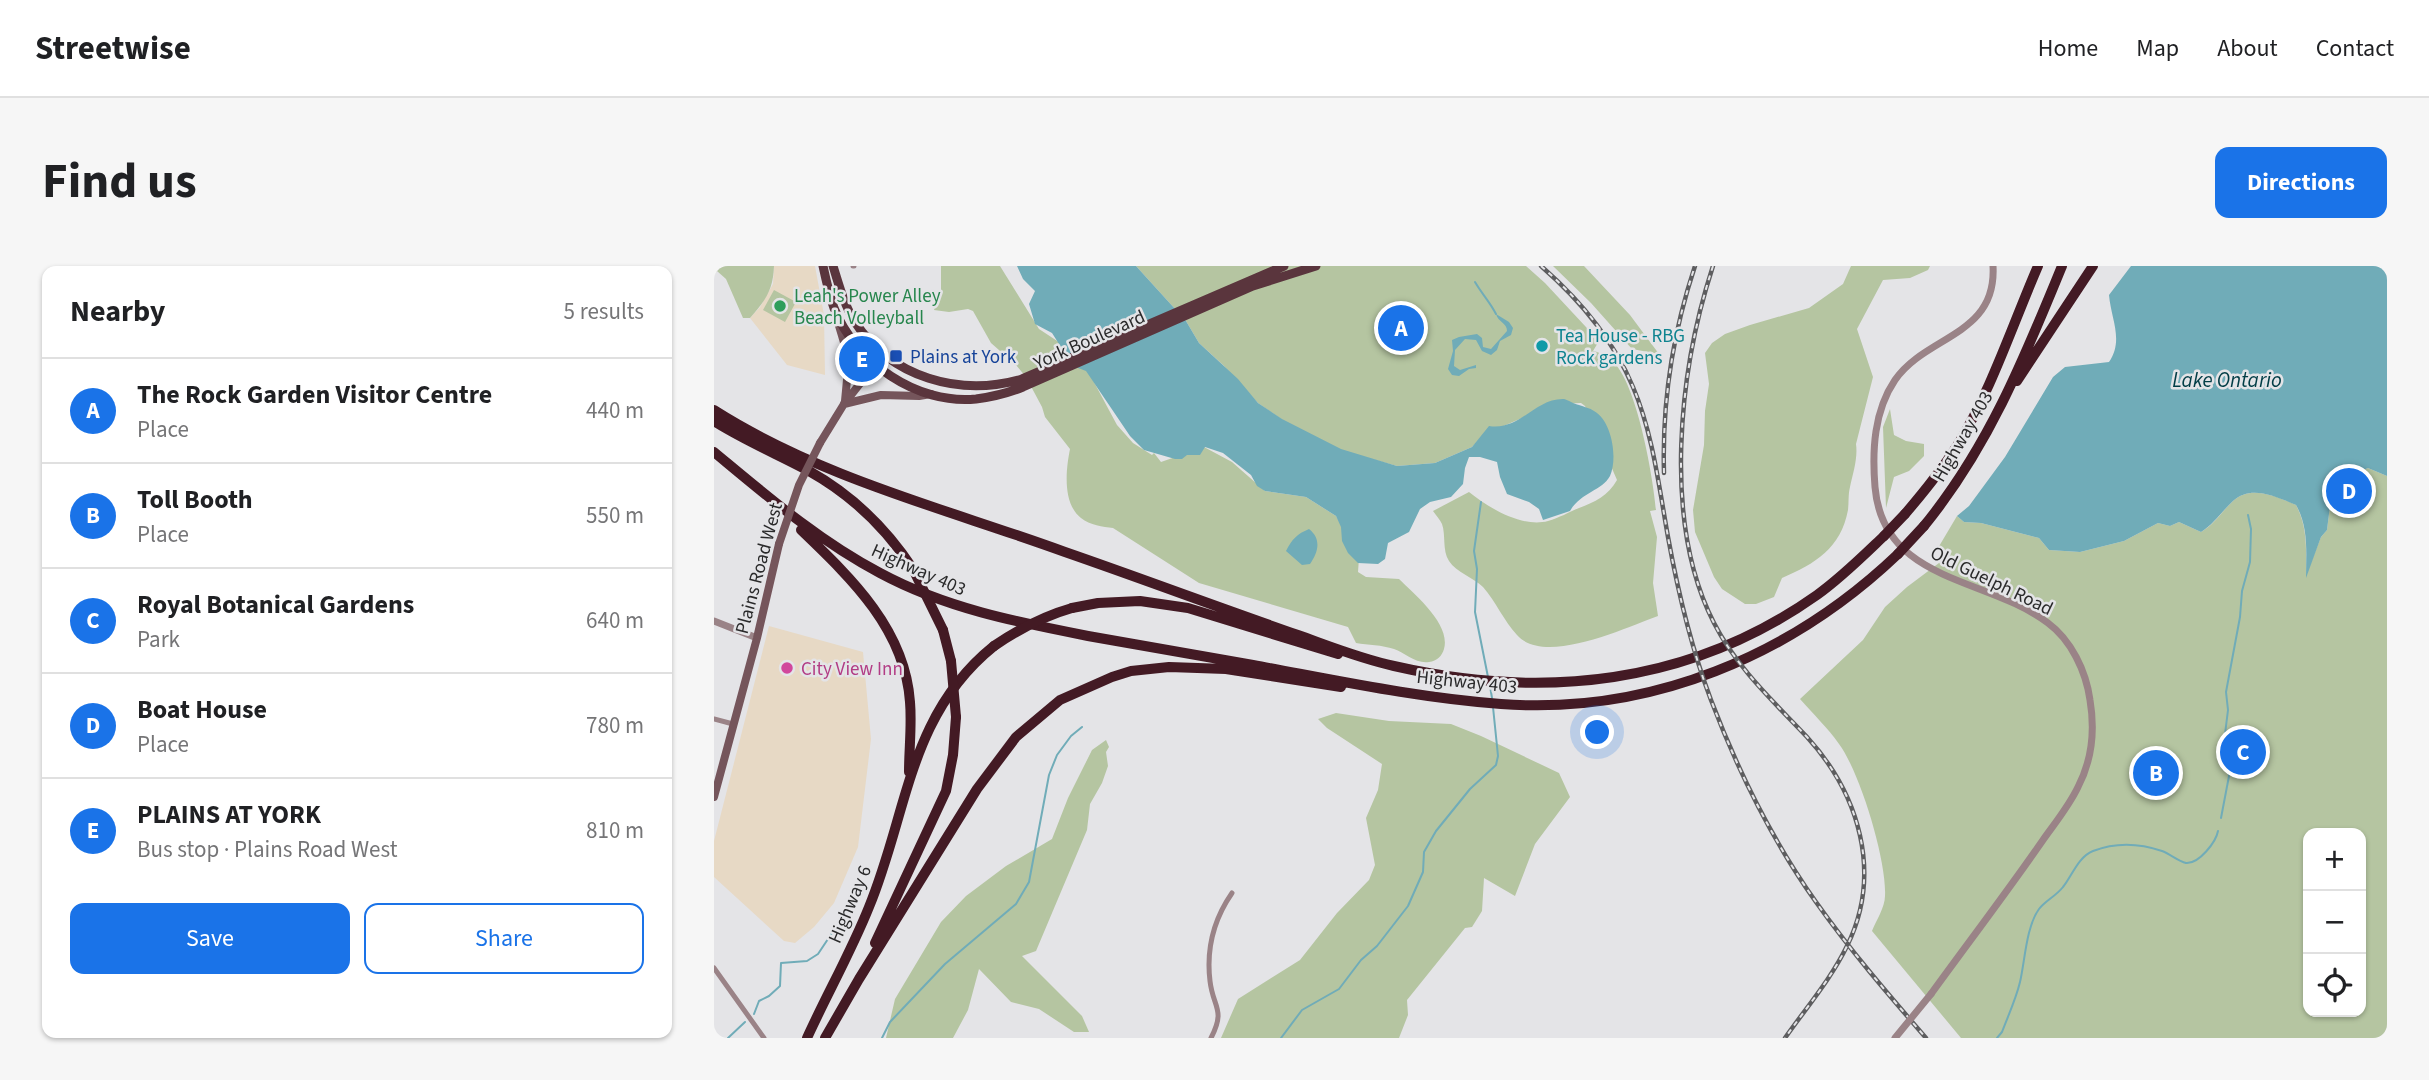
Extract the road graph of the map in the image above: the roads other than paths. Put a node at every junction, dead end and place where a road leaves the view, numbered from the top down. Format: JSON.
{"nodes":[{"id":1,"x":823,"y":266,"type":"edge"},
{"id":2,"x":833,"y":266,"type":"edge"},
{"id":3,"x":1284,"y":266,"type":"edge"},
{"id":4,"x":1316,"y":266,"type":"edge"},
{"id":5,"x":1993,"y":266,"type":"edge"},
{"id":6,"x":2036,"y":266,"type":"edge"},
{"id":7,"x":2062,"y":266,"type":"edge"},
{"id":8,"x":2093,"y":266,"type":"edge"},
{"id":9,"x":1223,"y":295,"type":"junction"},
{"id":10,"x":835,"y":311,"type":"junction"},
{"id":11,"x":883,"y":354,"type":"junction"},
{"id":12,"x":875,"y":364,"type":"junction"},
{"id":13,"x":1023,"y":383,"type":"junction"},
{"id":14,"x":931,"y":394,"type":"junction"},
{"id":15,"x":844,"y":404,"type":"junction"},
{"id":16,"x":2001,"y":405,"type":"junction"},
{"id":17,"x":714,"y":410,"type":"edge"},
{"id":18,"x":714,"y":421,"type":"edge"},
{"id":19,"x":714,"y":452,"type":"edge"},
{"id":20,"x":773,"y":502,"type":"junction"},
{"id":21,"x":714,"y":621,"type":"edge"},
{"id":22,"x":757,"y":638,"type":"junction"},
{"id":23,"x":1367,"y":658,"type":"junction"},
{"id":24,"x":1431,"y":696,"type":"junction"},
{"id":25,"x":714,"y":719,"type":"edge"},
{"id":26,"x":733,"y":724,"type":"junction"},
{"id":27,"x":909,"y":779,"type":"junction"},
{"id":28,"x":714,"y":797,"type":"edge"},
{"id":29,"x":1233,"y":893,"type":"dead end"},
{"id":30,"x":714,"y":968,"type":"edge"},
{"id":31,"x":859,"y":979,"type":"junction"},
{"id":32,"x":764,"y":1038,"type":"edge"},
{"id":33,"x":807,"y":1038,"type":"edge"},
{"id":34,"x":825,"y":1038,"type":"edge"},
{"id":35,"x":1211,"y":1038,"type":"edge"},
{"id":36,"x":1895,"y":1038,"type":"edge"}],
"edges":[{"from":1,"to":10,"type":"main road"},
{"from":2,"to":11,"type":"main road"},
{"from":3,"to":9,"type":"main road","name":"York Boulevard"},
{"from":4,"to":9,"type":"main road","name":"York Boulevard"},
{"from":5,"to":36,"type":"street","name":"Old Guelph Road","bridge":true},
{"from":6,"to":23,"type":"highway","name":"Highway 403","bridge":true},
{"from":7,"to":16,"type":"highway","name":"Highway 403"},
{"from":8,"to":16,"type":"highway"},
{"from":9,"to":13,"type":"main road","name":"York Boulevard"},
{"from":10,"to":12,"type":"main road"},
{"from":10,"to":15,"type":"main road"},
{"from":11,"to":12,"type":"main road","name":"Plains Road West"},
{"from":11,"to":13,"type":"main road","name":"York Boulevard"},
{"from":12,"to":14,"type":"main road","name":"York Boulevard"},
{"from":12,"to":15,"type":"main road","name":"Plains Road West"},
{"from":13,"to":14,"type":"main road","name":"York Boulevard"},
{"from":14,"to":15,"type":"main road"},
{"from":15,"to":22,"type":"main road","name":"Plains Road West","bridge":true},
{"from":16,"to":24,"type":"highway","name":"Highway 403","bridge":true},
{"from":17,"to":23,"type":"highway","name":"Highway 403"},
{"from":18,"to":31,"type":"highway","bridge":true},
{"from":19,"to":20,"type":"highway","name":"Highway 403"},
{"from":20,"to":24,"type":"highway","name":"Highway 403"},
{"from":20,"to":27,"type":"highway"},
{"from":21,"to":22,"type":"street"},
{"from":22,"to":26,"type":"main road","name":"Plains Road West"},
{"from":23,"to":27,"type":"highway","bridge":true},
{"from":24,"to":31,"type":"highway"},
{"from":25,"to":26,"type":"street"},
{"from":26,"to":28,"type":"main road","name":"Plains Road West"},
{"from":27,"to":33,"type":"highway","name":"Highway 6"},
{"from":29,"to":35,"type":"street"},
{"from":30,"to":32,"type":"street"},
{"from":31,"to":34,"type":"highway"}]}
